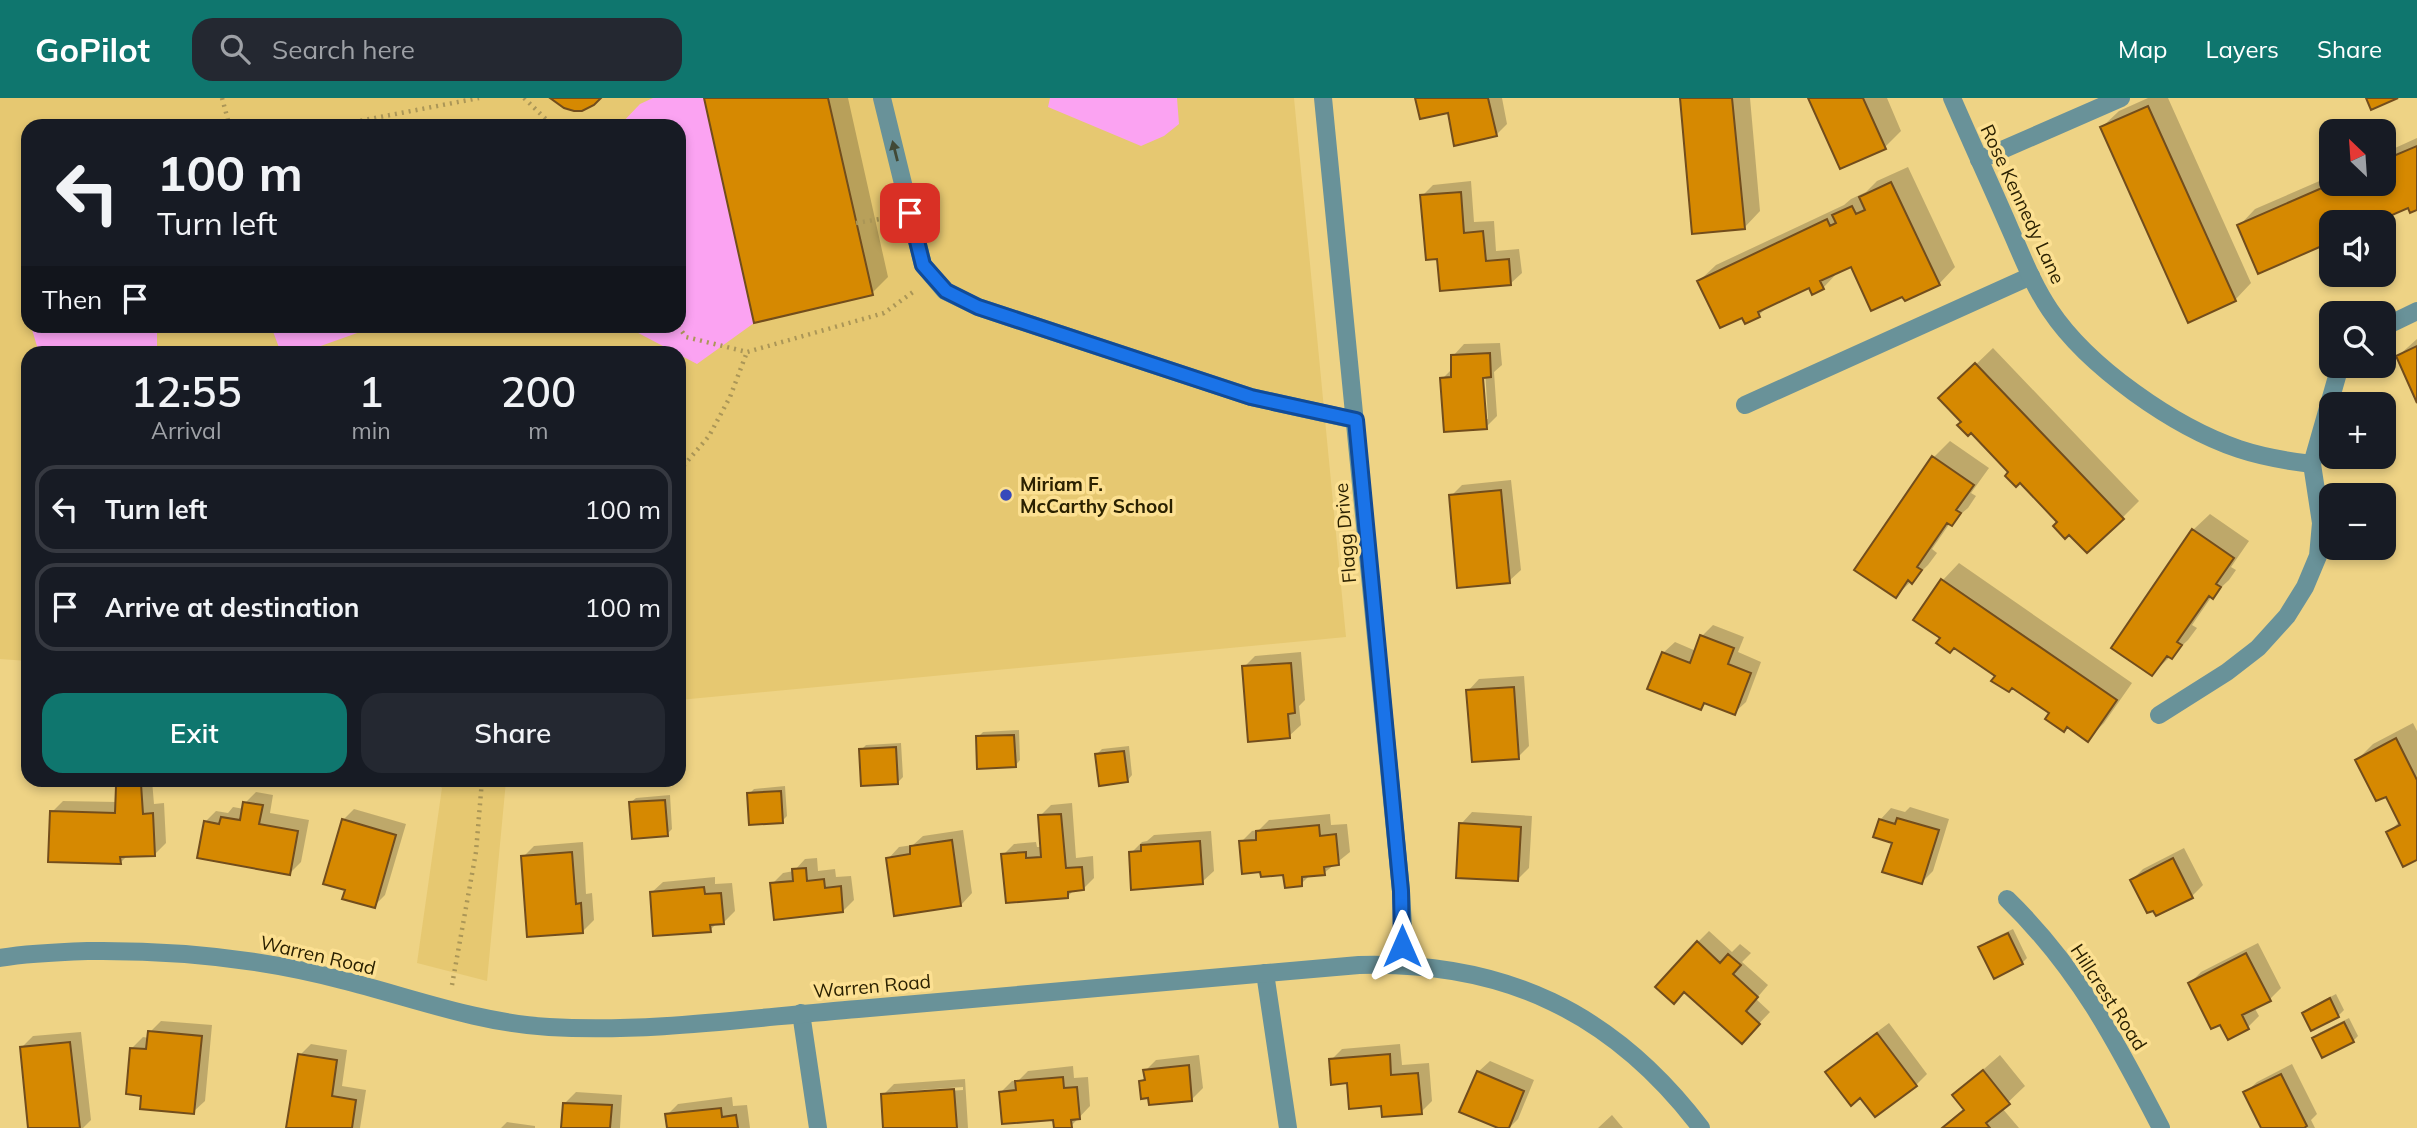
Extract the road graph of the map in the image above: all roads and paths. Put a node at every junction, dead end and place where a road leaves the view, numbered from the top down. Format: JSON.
{"nodes":[{"id":1,"x":222,"y":98,"type":"edge"},
{"id":2,"x":479,"y":98,"type":"edge"},
{"id":3,"x":524,"y":98,"type":"edge"},
{"id":4,"x":882,"y":98,"type":"edge"},
{"id":5,"x":1323,"y":98,"type":"edge"},
{"id":6,"x":1952,"y":98,"type":"edge"},
{"id":7,"x":2121,"y":98,"type":"edge"},
{"id":8,"x":228,"y":119,"type":"edge"},
{"id":9,"x":370,"y":119,"type":"edge"},
{"id":10,"x":546,"y":119,"type":"edge"},
{"id":11,"x":1979,"y":160,"type":"junction"},
{"id":12,"x":2031,"y":276,"type":"junction"},
{"id":13,"x":933,"y":277,"type":"junction"},
{"id":14,"x":2417,"y":312,"type":"edge"},
{"id":15,"x":2396,"y":322,"type":"edge"},
{"id":16,"x":683,"y":333,"type":"edge"},
{"id":17,"x":747,"y":352,"type":"junction"},
{"id":18,"x":2337,"y":378,"type":"edge"},
{"id":19,"x":1745,"y":405,"type":"dead end"},
{"id":20,"x":1356,"y":420,"type":"junction"},
{"id":21,"x":686,"y":463,"type":"edge"},
{"id":22,"x":2312,"y":464,"type":"junction"},
{"id":23,"x":2159,"y":715,"type":"dead end"},
{"id":24,"x":481,"y":787,"type":"edge"},
{"id":25,"x":2007,"y":899,"type":"dead end"},
{"id":26,"x":0,"y":958,"type":"edge"},
{"id":27,"x":1401,"y":964,"type":"junction"},
{"id":28,"x":1265,"y":973,"type":"junction"},
{"id":29,"x":447,"y":1010,"type":"junction"},
{"id":30,"x":801,"y":1013,"type":"junction"},
{"id":31,"x":818,"y":1128,"type":"edge"},
{"id":32,"x":1288,"y":1128,"type":"edge"},
{"id":33,"x":1701,"y":1128,"type":"edge"},
{"id":34,"x":2161,"y":1128,"type":"edge"}],
"edges":[{"from":1,"to":8,"type":"path"},
{"from":2,"to":9,"type":"path"},
{"from":3,"to":10,"type":"path"},
{"from":13,"to":4,"type":"street","one_way":true},
{"from":5,"to":20,"type":"street","name":"Flagg Drive"},
{"from":6,"to":11,"type":"street","name":"Rose Kennedy Lane"},
{"from":7,"to":11,"type":"street"},
{"from":11,"to":12,"type":"street","name":"Rose Kennedy Lane"},
{"from":12,"to":19,"type":"street"},
{"from":12,"to":22,"type":"street","name":"Rose Kennedy Lane"},
{"from":13,"to":17,"type":"path"},
{"from":13,"to":20,"type":"street"},
{"from":14,"to":15,"type":"street"},
{"from":16,"to":17,"type":"path"},
{"from":17,"to":21,"type":"path"},
{"from":18,"to":22,"type":"street"},
{"from":20,"to":27,"type":"street","name":"Flagg Drive"},
{"from":22,"to":23,"type":"street"},
{"from":24,"to":29,"type":"path"},
{"from":25,"to":34,"type":"street","name":"Hillcrest Road"},
{"from":26,"to":29,"type":"street","name":"Warren Road"},
{"from":27,"to":28,"type":"street","name":"Warren Road"},
{"from":27,"to":33,"type":"street","name":"Warren Road"},
{"from":28,"to":30,"type":"street","name":"Warren Road"},
{"from":28,"to":32,"type":"street"},
{"from":29,"to":30,"type":"street","name":"Warren Road"},
{"from":30,"to":31,"type":"street"}]}
